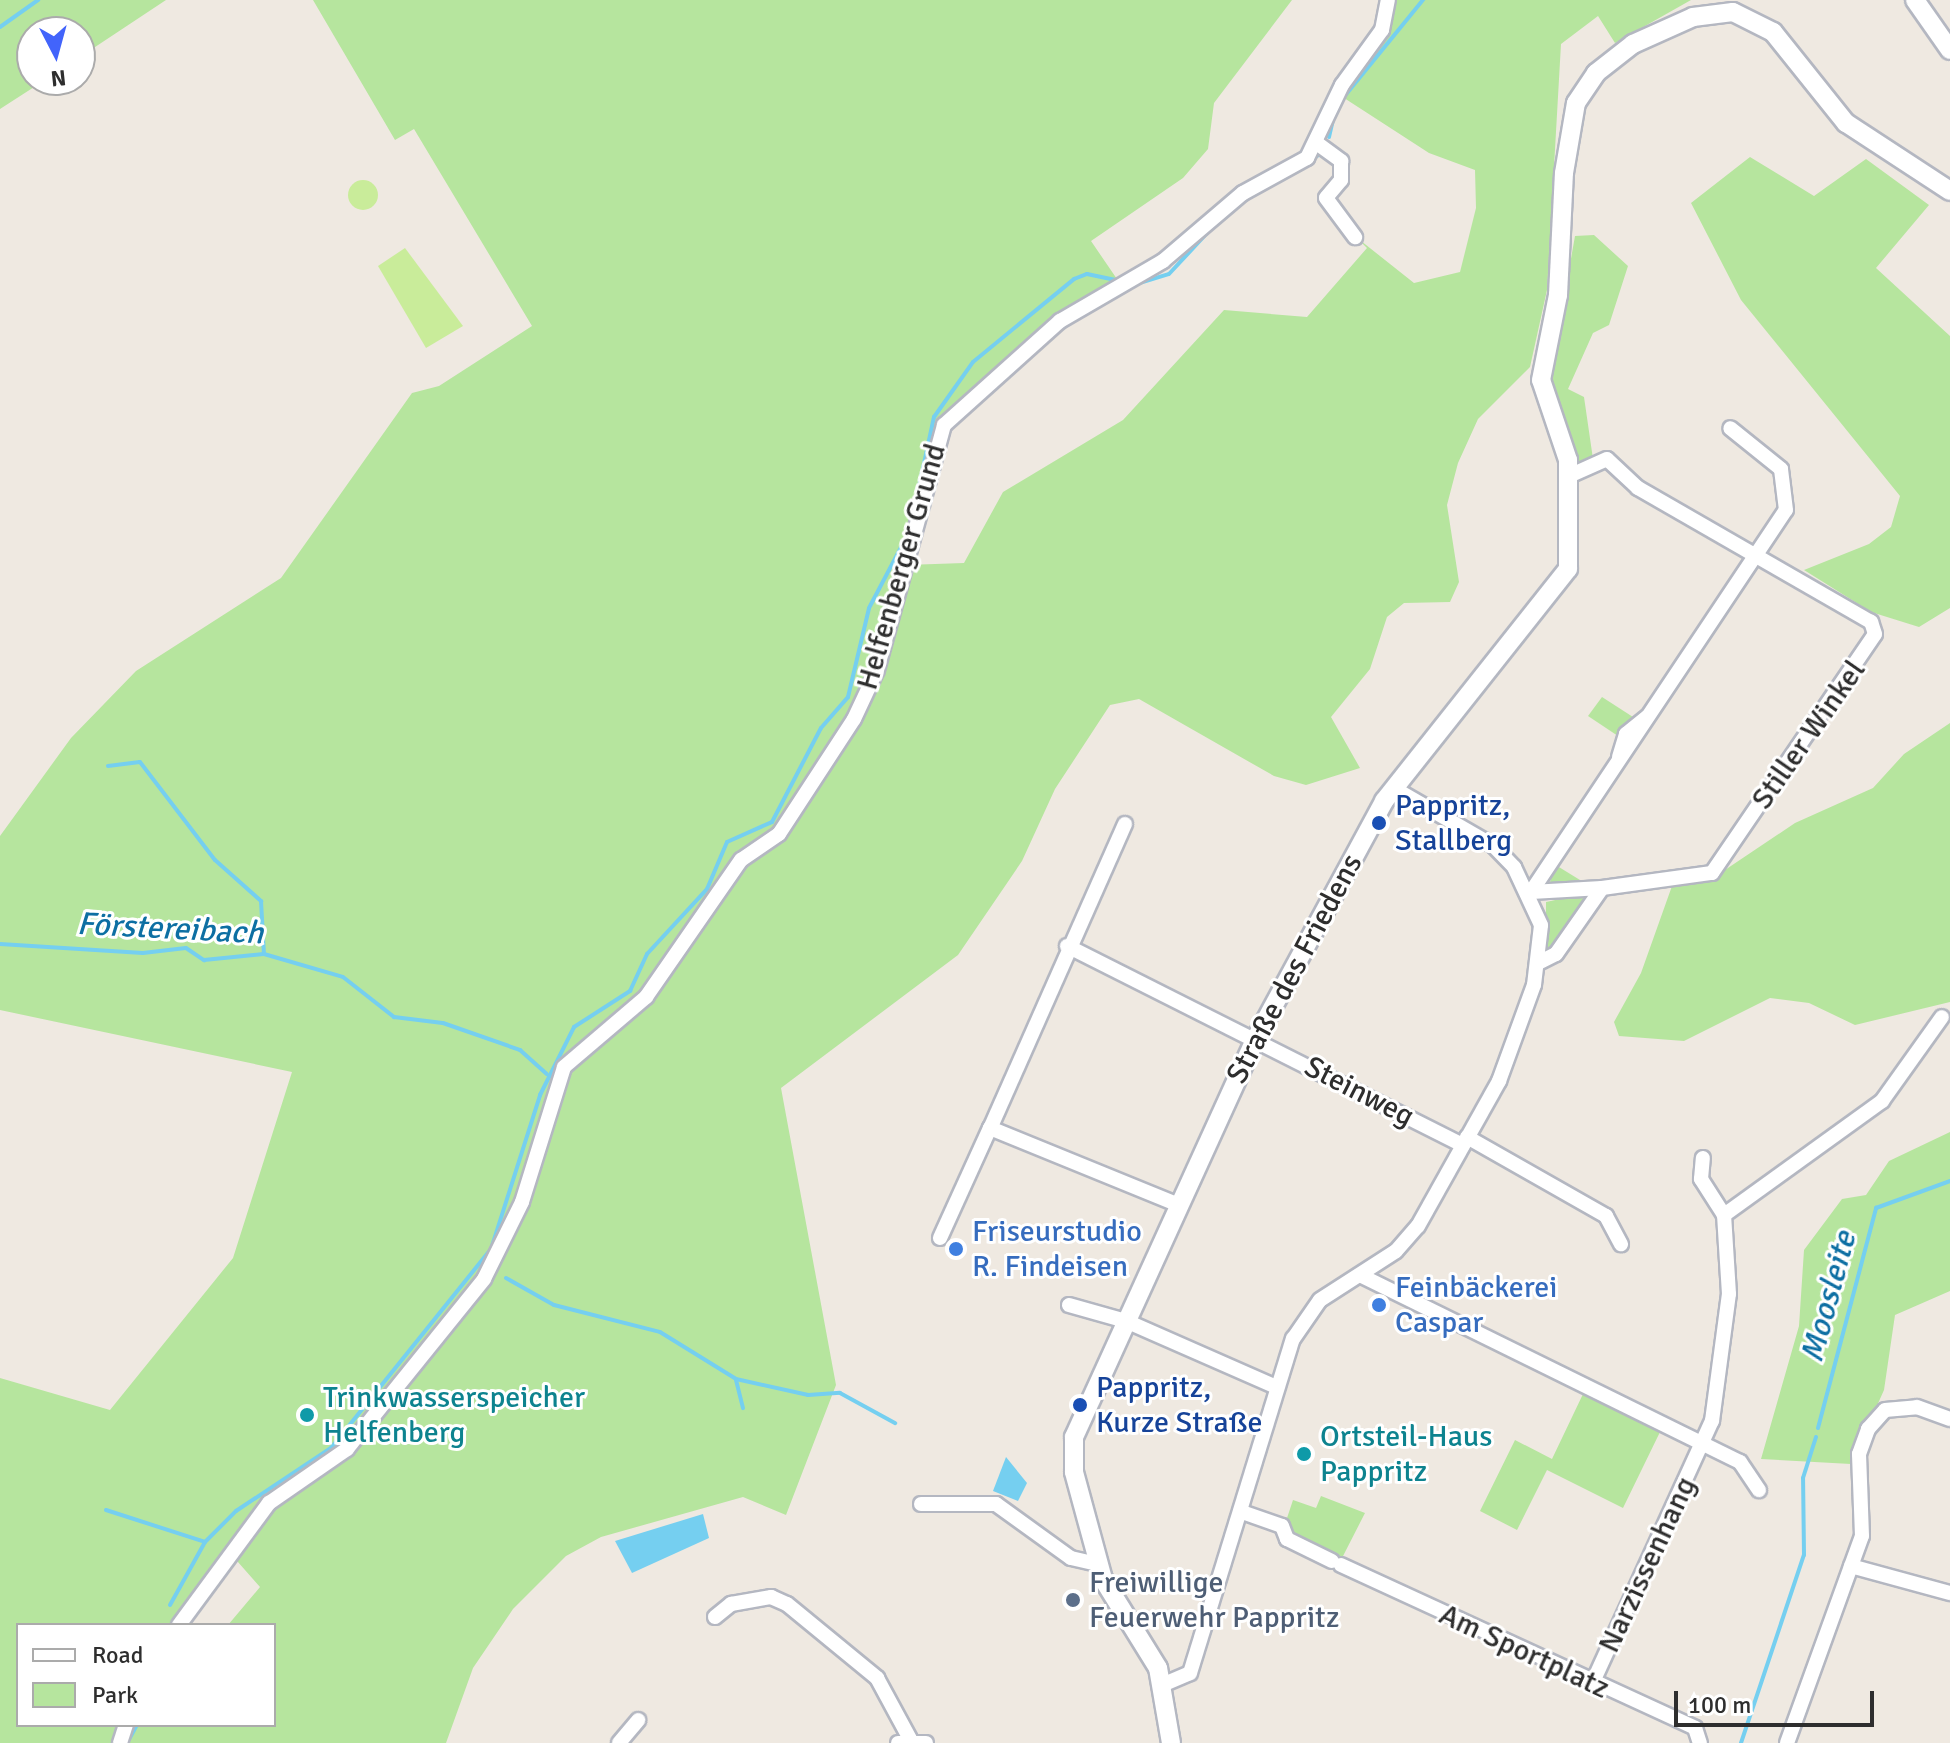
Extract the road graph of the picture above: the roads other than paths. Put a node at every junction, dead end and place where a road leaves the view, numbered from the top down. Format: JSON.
{"nodes":[{"id":1,"x":1388,"y":0,"type":"edge"},
{"id":2,"x":1915,"y":0,"type":"edge"},
{"id":3,"x":1950,"y":50,"type":"edge"},
{"id":4,"x":1318,"y":144,"type":"junction"},
{"id":5,"x":1950,"y":191,"type":"edge"},
{"id":6,"x":1355,"y":237,"type":"dead end"},
{"id":7,"x":1730,"y":428,"type":"dead end"},
{"id":8,"x":1569,"y":476,"type":"junction"},
{"id":9,"x":1736,"y":546,"type":"junction"},
{"id":10,"x":1757,"y":557,"type":"junction"},
{"id":11,"x":1745,"y":573,"type":"junction"},
{"id":12,"x":1393,"y":788,"type":"junction"},
{"id":13,"x":1125,"y":824,"type":"dead end"},
{"id":14,"x":1602,"y":888,"type":"junction"},
{"id":15,"x":1531,"y":892,"type":"junction"},
{"id":16,"x":1067,"y":946,"type":"junction"},
{"id":17,"x":1538,"y":963,"type":"junction"},
{"id":18,"x":1942,"y":1017,"type":"dead end"},
{"id":19,"x":1255,"y":1040,"type":"junction"},
{"id":20,"x":990,"y":1128,"type":"junction"},
{"id":21,"x":1465,"y":1141,"type":"junction"},
{"id":22,"x":1703,"y":1158,"type":"dead end"},
{"id":23,"x":1179,"y":1205,"type":"junction"},
{"id":24,"x":1724,"y":1215,"type":"junction"},
{"id":25,"x":940,"y":1238,"type":"dead end"},
{"id":26,"x":1621,"y":1244,"type":"dead end"},
{"id":27,"x":1362,"y":1276,"type":"junction"},
{"id":28,"x":1069,"y":1305,"type":"dead end"},
{"id":29,"x":1126,"y":1321,"type":"junction"},
{"id":30,"x":1274,"y":1386,"type":"junction"},
{"id":31,"x":1950,"y":1419,"type":"edge"},
{"id":32,"x":1704,"y":1447,"type":"junction"},
{"id":33,"x":1759,"y":1490,"type":"dead end"},
{"id":34,"x":921,"y":1504,"type":"dead end"},
{"id":35,"x":1242,"y":1512,"type":"junction"},
{"id":36,"x":1098,"y":1564,"type":"junction"},
{"id":37,"x":1851,"y":1566,"type":"junction"},
{"id":38,"x":1950,"y":1593,"type":"edge"},
{"id":39,"x":715,"y":1617,"type":"dead end"},
{"id":40,"x":180,"y":1623,"type":"edge"},
{"id":41,"x":1592,"y":1684,"type":"junction"},
{"id":42,"x":1162,"y":1685,"type":"junction"},
{"id":43,"x":638,"y":1720,"type":"dead end"},
{"id":44,"x":904,"y":1741,"type":"edge"},
{"id":45,"x":1790,"y":1742,"type":"edge"},
{"id":46,"x":619,"y":1743,"type":"edge"},
{"id":47,"x":926,"y":1743,"type":"edge"},
{"id":48,"x":1171,"y":1743,"type":"edge"},
{"id":49,"x":1700,"y":1743,"type":"edge"}],
"edges":[{"from":1,"to":4,"type":"street"},
{"from":2,"to":3,"type":"street"},
{"from":4,"to":6,"type":"street"},
{"from":4,"to":40,"type":"street","name":"Helfenberger Grund"},
{"from":5,"to":8,"type":"street","name":"Straße des Friedens"},
{"from":7,"to":10,"type":"street"},
{"from":8,"to":9,"type":"street"},
{"from":8,"to":12,"type":"street","name":"Straße des Friedens"},
{"from":9,"to":10,"type":"street"},
{"from":9,"to":11,"type":"street"},
{"from":10,"to":11,"type":"street"},
{"from":10,"to":14,"type":"street","name":"Stiller Winkel"},
{"from":11,"to":15,"type":"street"},
{"from":12,"to":15,"type":"street"},
{"from":12,"to":19,"type":"street","name":"Straße des Friedens"},
{"from":13,"to":16,"type":"street"},
{"from":14,"to":15,"type":"street"},
{"from":14,"to":17,"type":"street"},
{"from":15,"to":17,"type":"street"},
{"from":16,"to":19,"type":"street","name":"Steinweg"},
{"from":16,"to":20,"type":"street"},
{"from":17,"to":21,"type":"street"},
{"from":18,"to":24,"type":"street"},
{"from":19,"to":21,"type":"street","name":"Steinweg"},
{"from":19,"to":23,"type":"street","name":"Straße des Friedens"},
{"from":20,"to":23,"type":"street"},
{"from":20,"to":25,"type":"street"},
{"from":21,"to":26,"type":"street","name":"Steinweg"},
{"from":21,"to":27,"type":"street"},
{"from":22,"to":24,"type":"street"},
{"from":23,"to":29,"type":"street","name":"Straße des Friedens"},
{"from":24,"to":32,"type":"street","name":"Narzissenhang"},
{"from":27,"to":30,"type":"street"},
{"from":27,"to":32,"type":"street"},
{"from":28,"to":29,"type":"street"},
{"from":29,"to":30,"type":"street"},
{"from":29,"to":36,"type":"street","name":"Straße des Friedens"},
{"from":30,"to":35,"type":"street"},
{"from":31,"to":37,"type":"street"},
{"from":32,"to":33,"type":"street"},
{"from":32,"to":41,"type":"street","name":"Narzissenhang"},
{"from":34,"to":36,"type":"street"},
{"from":35,"to":41,"type":"street","name":"Am Sportplatz"},
{"from":35,"to":42,"type":"street"},
{"from":36,"to":42,"type":"street","name":"Straße des Friedens"},
{"from":37,"to":38,"type":"street"},
{"from":37,"to":45,"type":"street"},
{"from":39,"to":44,"type":"street"},
{"from":41,"to":49,"type":"street","name":"Am Sportplatz"},
{"from":42,"to":48,"type":"street","name":"Straße des Friedens"},
{"from":43,"to":46,"type":"street"},
{"from":44,"to":47,"type":"street"}]}
